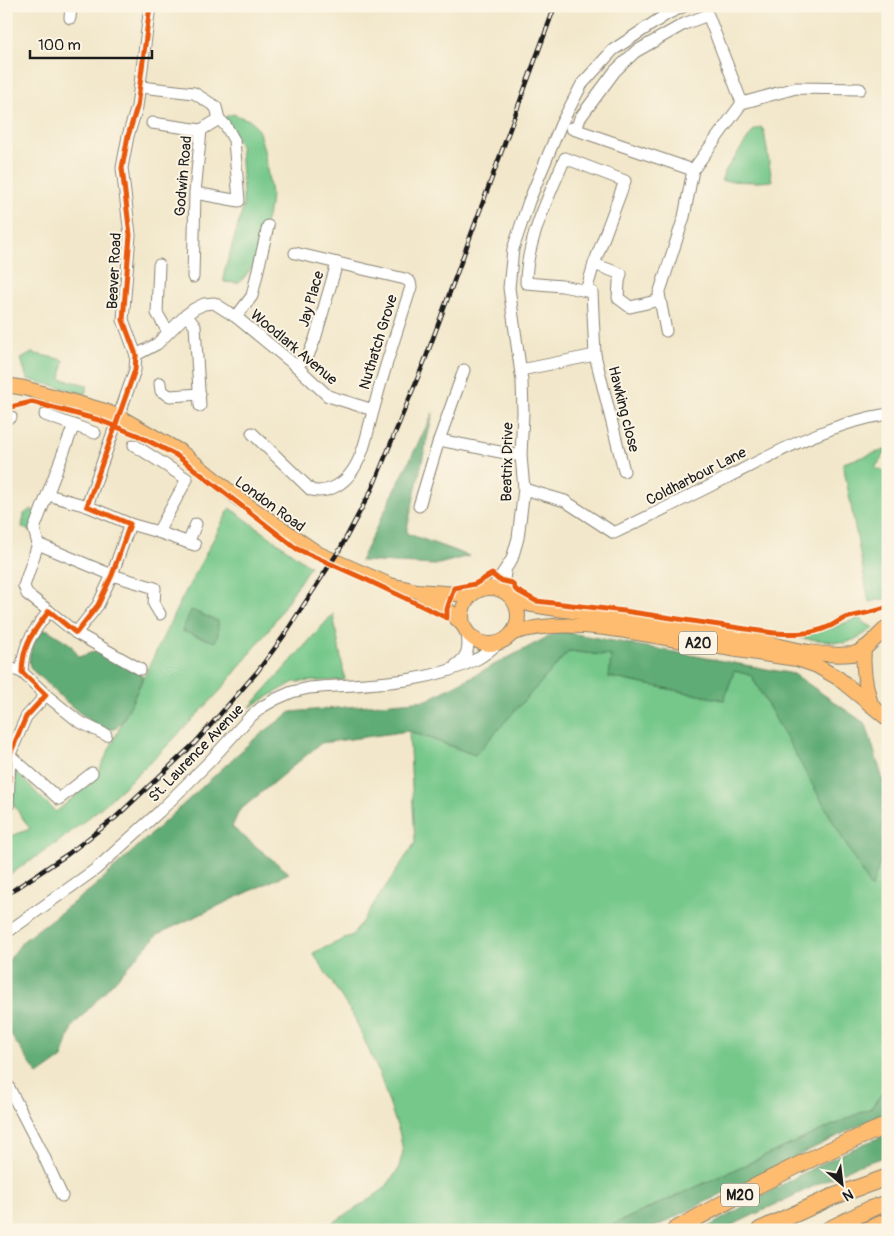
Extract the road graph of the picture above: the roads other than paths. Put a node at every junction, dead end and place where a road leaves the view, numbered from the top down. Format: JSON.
{"nodes":[{"id":1,"x":150,"y":6,"type":"edge"},
{"id":2,"x":684,"y":6,"type":"edge"},
{"id":3,"x":141,"y":87,"type":"junction"},
{"id":4,"x":860,"y":89,"type":"dead end"},
{"id":5,"x":742,"y":103,"type":"junction"},
{"id":6,"x":222,"y":113,"type":"junction"},
{"id":7,"x":152,"y":123,"type":"dead end"},
{"id":8,"x":561,"y":124,"type":"junction"},
{"id":9,"x":201,"y":130,"type":"junction"},
{"id":10,"x":576,"y":130,"type":"junction"},
{"id":11,"x":693,"y":170,"type":"junction"},
{"id":12,"x":195,"y":193,"type":"junction"},
{"id":13,"x":268,"y":226,"type":"dead end"},
{"id":14,"x":294,"y":253,"type":"dead end"},
{"id":15,"x":337,"y":263,"type":"junction"},
{"id":16,"x":594,"y":264,"type":"junction"},
{"id":17,"x":159,"y":265,"type":"dead end"},
{"id":18,"x":193,"y":277,"type":"dead end"},
{"id":19,"x":589,"y":292,"type":"junction"},
{"id":20,"x":660,"y":300,"type":"junction"},
{"id":21,"x":186,"y":315,"type":"junction"},
{"id":22,"x":236,"y":317,"type":"junction"},
{"id":23,"x":666,"y":331,"type":"dead end"},
{"id":24,"x":168,"y":332,"type":"junction"},
{"id":25,"x":136,"y":355,"type":"junction"},
{"id":26,"x":595,"y":355,"type":"junction"},
{"id":27,"x":296,"y":366,"type":"junction"},
{"id":28,"x":464,"y":370,"type":"dead end"},
{"id":29,"x":521,"y":375,"type":"junction"},
{"id":30,"x":160,"y":383,"type":"dead end"},
{"id":31,"x":6,"y":385,"type":"edge"},
{"id":32,"x":200,"y":394,"type":"junction"},
{"id":33,"x":200,"y":406,"type":"dead end"},
{"id":34,"x":373,"y":410,"type":"junction"},
{"id":35,"x":888,"y":414,"type":"edge"},
{"id":36,"x":45,"y":415,"type":"dead end"},
{"id":37,"x":118,"y":416,"type":"junction"},
{"id":38,"x":74,"y":425,"type":"junction"},
{"id":39,"x":95,"y":433,"type":"dead end"},
{"id":40,"x":252,"y":433,"type":"dead end"},
{"id":41,"x":439,"y":440,"type":"junction"},
{"id":42,"x":134,"y":444,"type":"dead end"},
{"id":43,"x":521,"y":456,"type":"junction"},
{"id":44,"x":624,"y":471,"type":"dead end"},
{"id":45,"x":524,"y":489,"type":"junction"},
{"id":46,"x":48,"y":495,"type":"junction"},
{"id":47,"x":87,"y":506,"type":"junction"},
{"id":48,"x":419,"y":506,"type":"dead end"},
{"id":49,"x":130,"y":524,"type":"junction"},
{"id":50,"x":196,"y":524,"type":"dead end"},
{"id":51,"x":158,"y":532,"type":"junction"},
{"id":52,"x":38,"y":544,"type":"junction"},
{"id":53,"x":112,"y":575,"type":"junction"},
{"id":54,"x":418,"y":591,"type":"junction"},
{"id":55,"x":505,"y":594,"type":"junction"},
{"id":56,"x":471,"y":595,"type":"junction"},
{"id":57,"x":49,"y":611,"type":"junction"},
{"id":58,"x":160,"y":614,"type":"dead end"},
{"id":59,"x":888,"y":627,"type":"edge"},
{"id":60,"x":465,"y":629,"type":"junction"},
{"id":61,"x":76,"y":633,"type":"junction"},
{"id":62,"x":513,"y":633,"type":"junction"},
{"id":63,"x":499,"y":643,"type":"junction"},
{"id":64,"x":864,"y":648,"type":"junction"},
{"id":65,"x":6,"y":667,"type":"edge"},
{"id":66,"x":140,"y":669,"type":"dead end"},
{"id":67,"x":22,"y":672,"type":"junction"},
{"id":68,"x":442,"y":673,"type":"junction"},
{"id":69,"x":46,"y":695,"type":"junction"},
{"id":70,"x":871,"y":705,"type":"junction"},
{"id":71,"x":888,"y":719,"type":"edge"},
{"id":72,"x":106,"y":735,"type":"dead end"},
{"id":73,"x":8,"y":753,"type":"edge"},
{"id":74,"x":92,"y":773,"type":"dead end"},
{"id":75,"x":6,"y":808,"type":"edge"},
{"id":76,"x":6,"y":933,"type":"edge"},
{"id":77,"x":6,"y":1082,"type":"edge"},
{"id":78,"x":888,"y":1125,"type":"edge"},
{"id":79,"x":888,"y":1178,"type":"edge"},
{"id":80,"x":62,"y":1196,"type":"dead end"},
{"id":81,"x":888,"y":1203,"type":"edge"},
{"id":82,"x":888,"y":1221,"type":"edge"},
{"id":83,"x":675,"y":1230,"type":"edge"},
{"id":84,"x":760,"y":1230,"type":"edge"},
{"id":85,"x":778,"y":1230,"type":"edge"},
{"id":86,"x":828,"y":1230,"type":"edge"},
{"id":87,"x":867,"y":1230,"type":"edge"}],
"edges":[{"from":1,"to":3,"type":"street","name":"Beaver Road"},
{"from":2,"to":8,"type":"street","name":"Beatrix Drive"},
{"from":3,"to":6,"type":"street"},
{"from":3,"to":25,"type":"street","name":"Beaver Road"},
{"from":4,"to":5,"type":"street"},
{"from":5,"to":10,"type":"street"},
{"from":5,"to":11,"type":"street"},
{"from":6,"to":9,"type":"street","name":"Godwin Road"},
{"from":6,"to":12,"type":"street"},
{"from":7,"to":9,"type":"street"},
{"from":8,"to":10,"type":"street"},
{"from":8,"to":29,"type":"street","name":"Beatrix Drive"},
{"from":9,"to":12,"type":"street","name":"Godwin Road"},
{"from":10,"to":11,"type":"street"},
{"from":11,"to":20,"type":"street"},
{"from":12,"to":18,"type":"street","name":"Godwin Road"},
{"from":13,"to":22,"type":"street"},
{"from":14,"to":15,"type":"street","name":"Nuthatch Grove"},
{"from":15,"to":27,"type":"street","name":"Jay Place"},
{"from":15,"to":34,"type":"street","name":"Nuthatch Grove"},
{"from":16,"to":19,"type":"street","name":"Hawking close"},
{"from":16,"to":19,"type":"street","name":"Hawking close"},
{"from":16,"to":20,"type":"street"},
{"from":17,"to":24,"type":"street"},
{"from":19,"to":26,"type":"street","name":"Hawking close"},
{"from":20,"to":23,"type":"street"},
{"from":21,"to":22,"type":"street","name":"Woodlark Avenue"},
{"from":21,"to":24,"type":"street"},
{"from":21,"to":32,"type":"street"},
{"from":22,"to":27,"type":"street","name":"Woodlark Avenue"},
{"from":24,"to":25,"type":"street"},
{"from":25,"to":37,"type":"street","name":"Beaver Road"},
{"from":26,"to":29,"type":"street"},
{"from":26,"to":44,"type":"street","name":"Hawking close"},
{"from":27,"to":34,"type":"street","name":"Woodlark Avenue"},
{"from":28,"to":41,"type":"street"},
{"from":29,"to":43,"type":"street","name":"Beatrix Drive"},
{"from":30,"to":32,"type":"street"},
{"from":31,"to":37,"type":"main road","name":"London Road"},
{"from":32,"to":33,"type":"street"},
{"from":34,"to":40,"type":"street"},
{"from":35,"to":45,"type":"street","name":"Coldharbour Lane"},
{"from":36,"to":38,"type":"street"},
{"from":37,"to":47,"type":"street","name":"Beaver Road"},
{"from":37,"to":54,"type":"main road","name":"London Road"},
{"from":38,"to":39,"type":"street"},
{"from":38,"to":46,"type":"street"},
{"from":41,"to":43,"type":"street"},
{"from":41,"to":48,"type":"street"},
{"from":42,"to":51,"type":"street"},
{"from":43,"to":45,"type":"street","name":"Beatrix Drive"},
{"from":45,"to":55,"type":"street","name":"Beatrix Drive"},
{"from":46,"to":47,"type":"street"},
{"from":46,"to":52,"type":"street"},
{"from":47,"to":49,"type":"street"},
{"from":49,"to":51,"type":"street"},
{"from":49,"to":53,"type":"street"},
{"from":50,"to":51,"type":"street"},
{"from":52,"to":53,"type":"street"},
{"from":52,"to":57,"type":"street"},
{"from":53,"to":58,"type":"street"},
{"from":53,"to":61,"type":"street"},
{"from":54,"to":56,"type":"main road","name":"London Road"},
{"from":54,"to":60,"type":"main road","name":"London Road"},
{"from":55,"to":56,"type":"main road"},
{"from":55,"to":62,"type":"main road"},
{"from":55,"to":64,"type":"main road","number":"A20"},
{"from":56,"to":60,"type":"main road"},
{"from":57,"to":61,"type":"street"},
{"from":57,"to":67,"type":"street"},
{"from":59,"to":64,"type":"main road"},
{"from":60,"to":63,"type":"main road"},
{"from":60,"to":68,"type":"street","name":"St. Laurence Avenue"},
{"from":61,"to":66,"type":"street"},
{"from":62,"to":63,"type":"main road"},
{"from":62,"to":70,"type":"main road","number":"A20"},
{"from":63,"to":68,"type":"street","name":"St. Laurence Avenue"},
{"from":64,"to":70,"type":"main road"},
{"from":65,"to":67,"type":"street"},
{"from":67,"to":69,"type":"street"},
{"from":68,"to":76,"type":"street","name":"St. Laurence Avenue"},
{"from":69,"to":72,"type":"street"},
{"from":69,"to":73,"type":"street"},
{"from":70,"to":71,"type":"main road"},
{"from":73,"to":74,"type":"street"},
{"from":73,"to":75,"type":"street"},
{"from":77,"to":80,"type":"street"},
{"from":78,"to":83,"type":"highway","number":"M20"},
{"from":79,"to":84,"type":"highway","number":"M20"},
{"from":79,"to":85,"type":"highway","number":"M20"},
{"from":81,"to":86,"type":"highway"},
{"from":82,"to":87,"type":"highway"}]}
